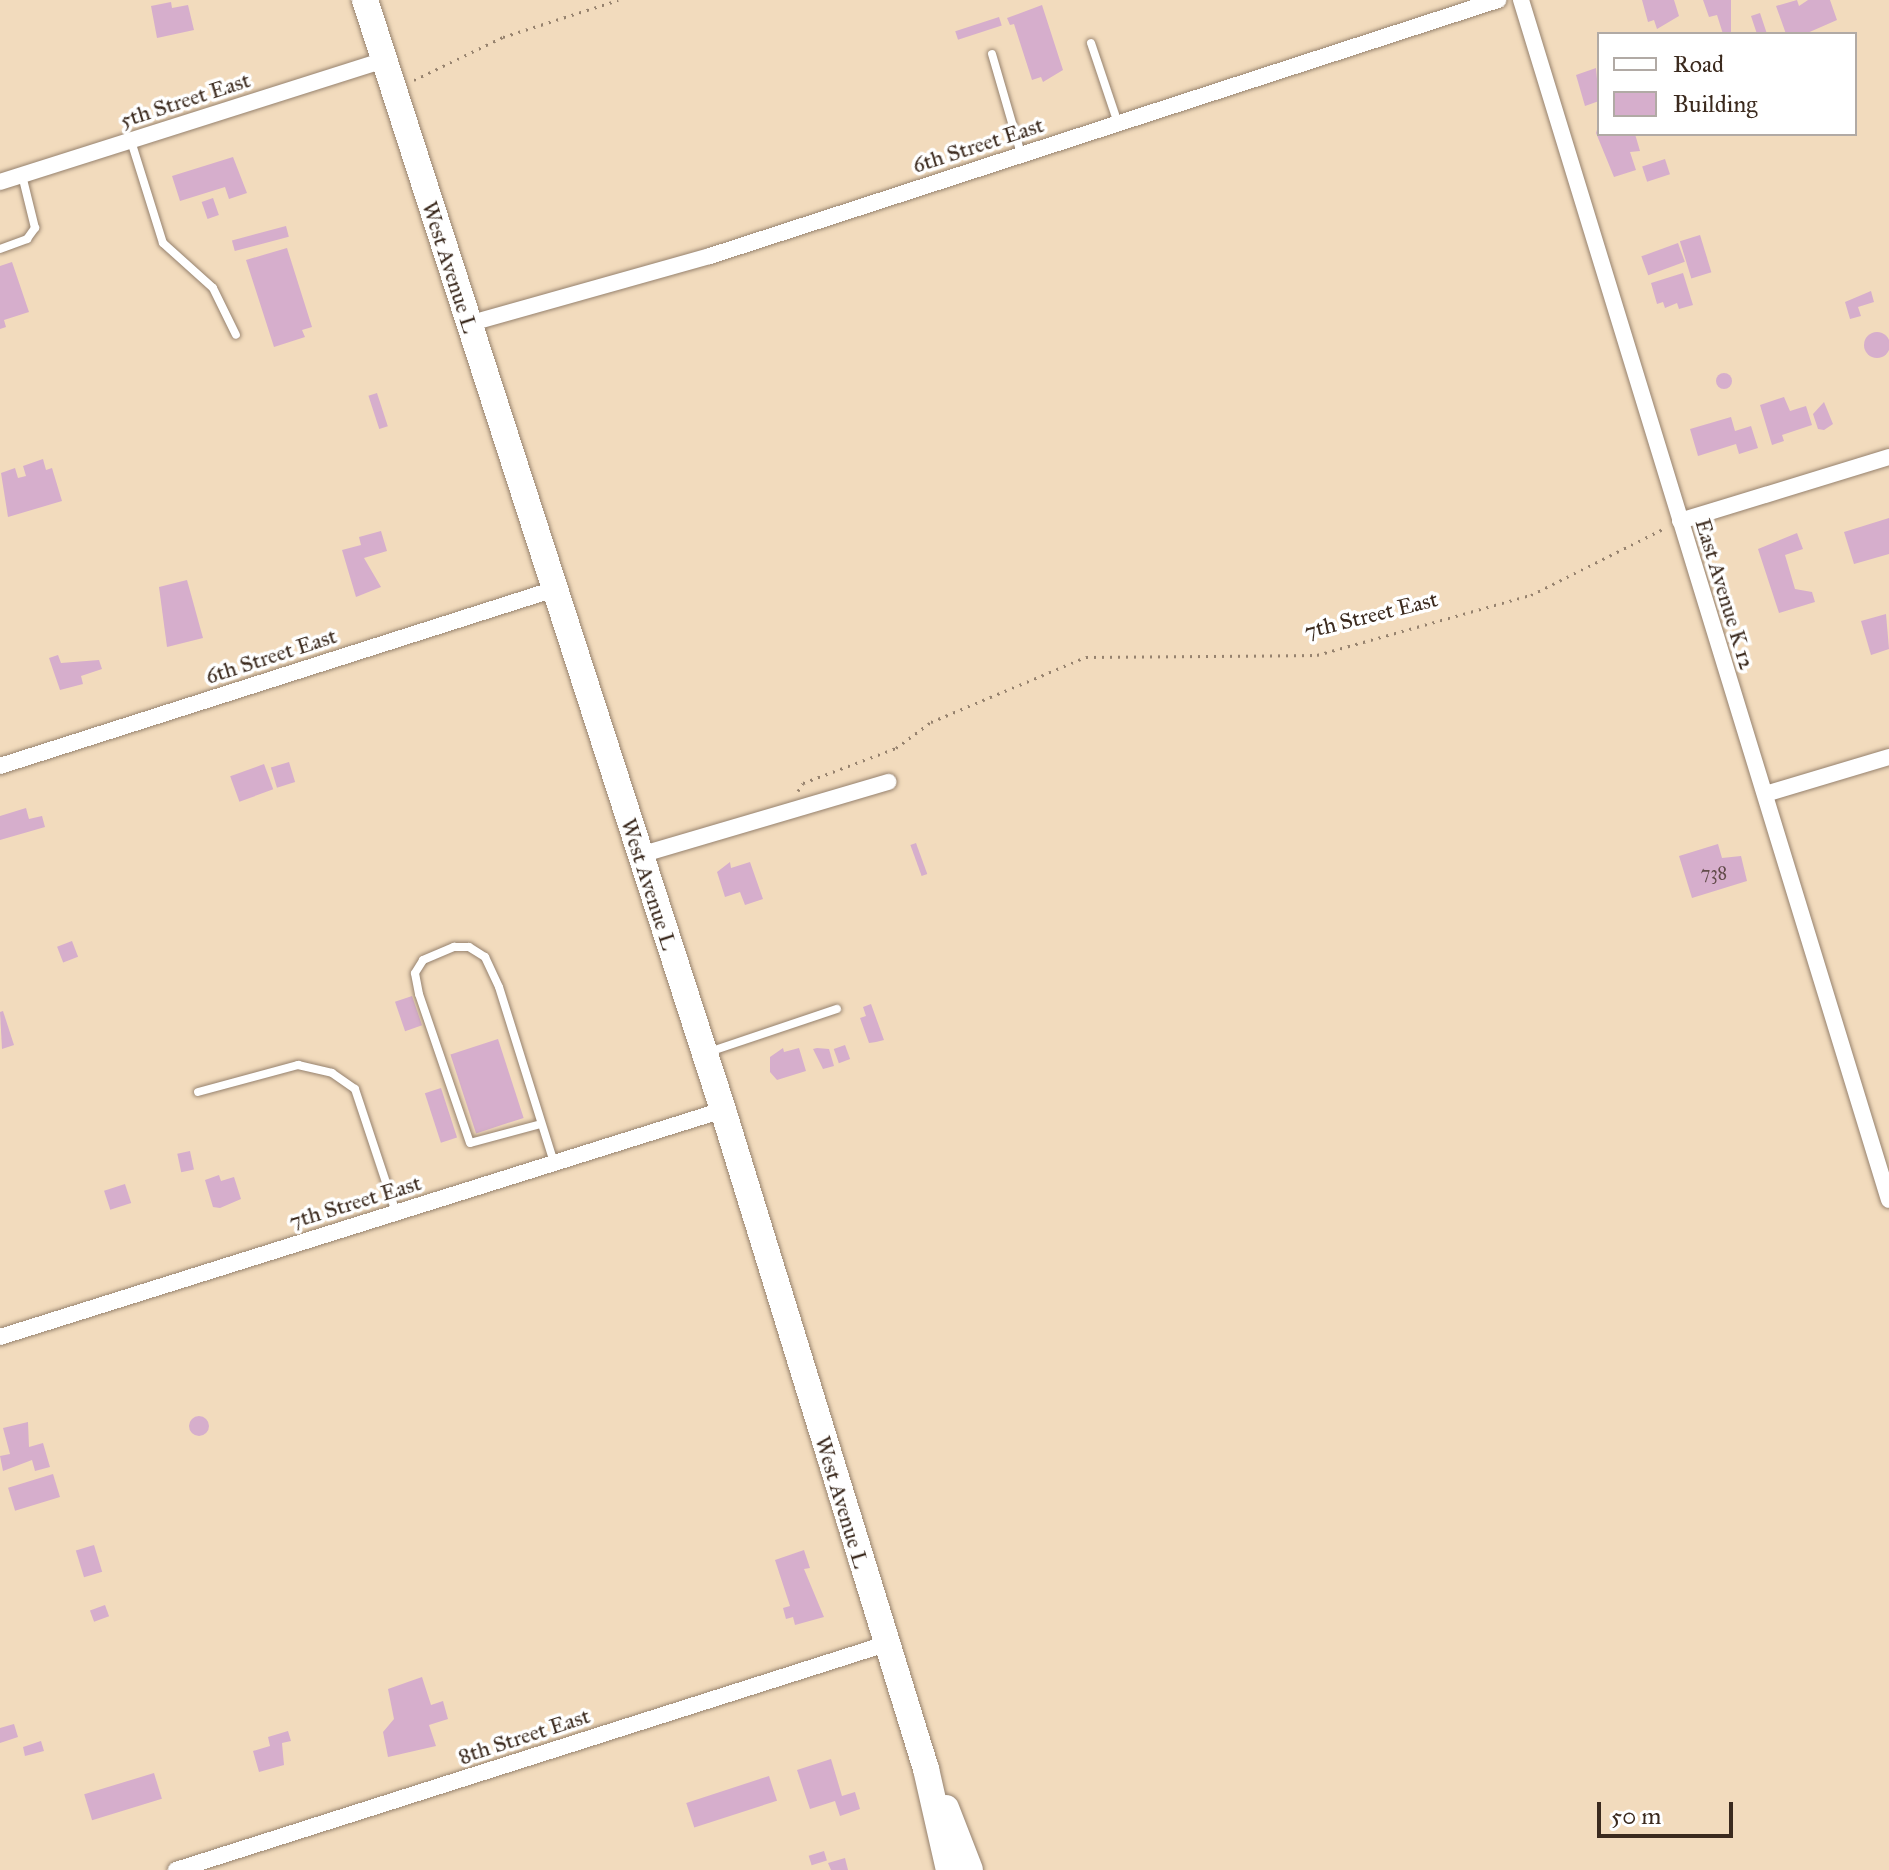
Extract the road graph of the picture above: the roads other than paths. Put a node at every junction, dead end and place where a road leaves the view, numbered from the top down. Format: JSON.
{"nodes":[{"id":1,"x":365,"y":0,"type":"edge"},
{"id":2,"x":1498,"y":0,"type":"edge"},
{"id":3,"x":1521,"y":0,"type":"edge"},
{"id":4,"x":1091,"y":43,"type":"dead end"},
{"id":5,"x":992,"y":54,"type":"dead end"},
{"id":6,"x":384,"y":60,"type":"junction"},
{"id":7,"x":1118,"y":123,"type":"junction"},
{"id":8,"x":131,"y":141,"type":"junction"},
{"id":9,"x":1021,"y":154,"type":"junction"},
{"id":10,"x":22,"y":175,"type":"junction"},
{"id":11,"x":0,"y":182,"type":"edge"},
{"id":12,"x":0,"y":249,"type":"edge"},
{"id":13,"x":468,"y":324,"type":"junction"},
{"id":14,"x":236,"y":335,"type":"dead end"},
{"id":15,"x":1889,"y":457,"type":"edge"},
{"id":16,"x":1680,"y":521,"type":"junction"},
{"id":17,"x":555,"y":589,"type":"junction"},
{"id":18,"x":1889,"y":757,"type":"edge"},
{"id":19,"x":0,"y":766,"type":"edge"},
{"id":20,"x":888,"y":782,"type":"dead end"},
{"id":21,"x":1765,"y":794,"type":"junction"},
{"id":22,"x":640,"y":855,"type":"junction"},
{"id":23,"x":837,"y":1009,"type":"dead end"},
{"id":24,"x":705,"y":1053,"type":"junction"},
{"id":25,"x":198,"y":1092,"type":"dead end"},
{"id":26,"x":723,"y":1110,"type":"junction"},
{"id":27,"x":541,"y":1124,"type":"junction"},
{"id":28,"x":554,"y":1163,"type":"junction"},
{"id":29,"x":1889,"y":1200,"type":"edge"},
{"id":30,"x":396,"y":1212,"type":"junction"},
{"id":31,"x":0,"y":1337,"type":"edge"},
{"id":32,"x":886,"y":1644,"type":"junction"},
{"id":33,"x":926,"y":1769,"type":"junction"},
{"id":34,"x":176,"y":1870,"type":"edge"},
{"id":35,"x":949,"y":1870,"type":"edge"},
{"id":36,"x":970,"y":1870,"type":"edge"}],
"edges":[{"from":1,"to":6,"type":"main road","name":"West Avenue L"},
{"from":2,"to":7,"type":"street","name":"6th Street East"},
{"from":3,"to":16,"type":"street","name":"East Avenue K 12"},
{"from":4,"to":7,"type":"lane"},
{"from":5,"to":9,"type":"lane"},
{"from":6,"to":8,"type":"street","name":"5th Street East"},
{"from":6,"to":13,"type":"main road","name":"West Avenue L"},
{"from":7,"to":9,"type":"street","name":"6th Street East"},
{"from":8,"to":10,"type":"street","name":"5th Street East"},
{"from":8,"to":14,"type":"lane"},
{"from":9,"to":13,"type":"street","name":"6th Street East"},
{"from":10,"to":11,"type":"street","name":"5th Street East"},
{"from":10,"to":12,"type":"lane"},
{"from":13,"to":17,"type":"main road","name":"West Avenue L"},
{"from":15,"to":16,"type":"street"},
{"from":16,"to":21,"type":"street","name":"East Avenue K 12"},
{"from":17,"to":19,"type":"street","name":"6th Street East"},
{"from":17,"to":22,"type":"main road","name":"West Avenue L"},
{"from":18,"to":21,"type":"street"},
{"from":20,"to":22,"type":"street"},
{"from":21,"to":29,"type":"street","name":"East Avenue K 12"},
{"from":22,"to":24,"type":"main road","name":"West Avenue L"},
{"from":23,"to":24,"type":"lane"},
{"from":24,"to":26,"type":"main road","name":"West Avenue L"},
{"from":25,"to":30,"type":"lane"},
{"from":26,"to":28,"type":"street","name":"7th Street East"},
{"from":26,"to":32,"type":"main road","name":"West Avenue L"},
{"from":27,"to":27,"type":"lane"},
{"from":27,"to":28,"type":"lane"},
{"from":28,"to":30,"type":"street","name":"7th Street East"},
{"from":30,"to":31,"type":"street","name":"7th Street East"},
{"from":32,"to":33,"type":"main road","name":"West Avenue L"},
{"from":32,"to":34,"type":"street","name":"8th Street East"},
{"from":33,"to":35,"type":"main road","name":"West Avenue L"},
{"from":33,"to":36,"type":"main road","name":"West Avenue L"}]}
